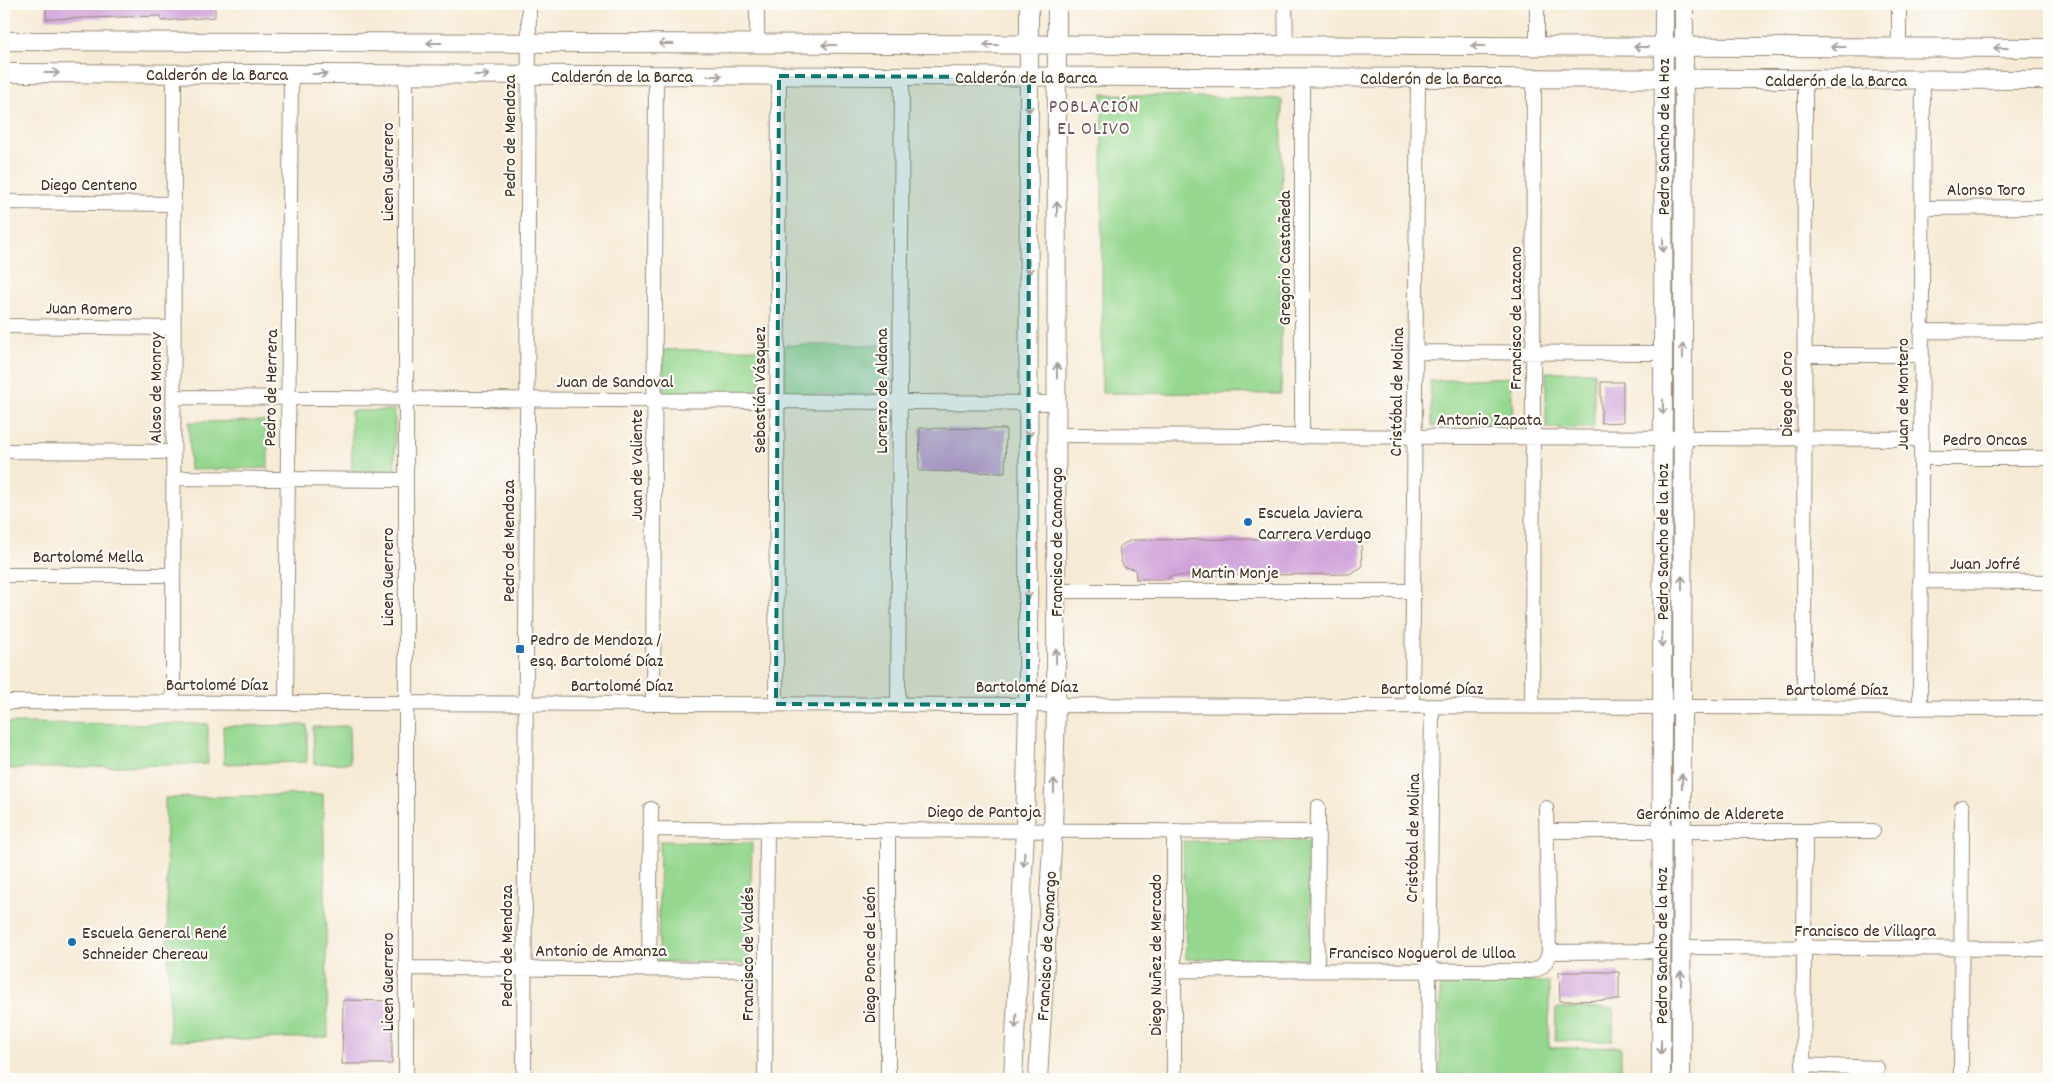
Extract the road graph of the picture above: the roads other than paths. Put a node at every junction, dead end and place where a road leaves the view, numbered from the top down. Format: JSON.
{"nodes":[{"id":1,"x":528,"y":4,"type":"edge"},
{"id":2,"x":757,"y":4,"type":"edge"},
{"id":3,"x":1029,"y":4,"type":"edge"},
{"id":4,"x":1058,"y":4,"type":"edge"},
{"id":5,"x":1285,"y":4,"type":"edge"},
{"id":6,"x":1537,"y":4,"type":"edge"},
{"id":7,"x":1664,"y":4,"type":"edge"},
{"id":8,"x":1684,"y":4,"type":"edge"},
{"id":9,"x":1899,"y":4,"type":"edge"},
{"id":10,"x":4,"y":41,"type":"edge"},
{"id":11,"x":528,"y":44,"type":"junction"},
{"id":12,"x":757,"y":44,"type":"junction"},
{"id":13,"x":1029,"y":46,"type":"junction"},
{"id":14,"x":1057,"y":46,"type":"junction"},
{"id":15,"x":1286,"y":46,"type":"junction"},
{"id":16,"x":1537,"y":46,"type":"junction"},
{"id":17,"x":1664,"y":47,"type":"junction"},
{"id":18,"x":1684,"y":47,"type":"junction"},
{"id":19,"x":1899,"y":48,"type":"junction"},
{"id":20,"x":2049,"y":48,"type":"edge"},
{"id":21,"x":4,"y":73,"type":"edge"},
{"id":22,"x":174,"y":74,"type":"junction"},
{"id":23,"x":291,"y":74,"type":"junction"},
{"id":24,"x":406,"y":75,"type":"junction"},
{"id":25,"x":528,"y":75,"type":"junction"},
{"id":26,"x":656,"y":76,"type":"junction"},
{"id":27,"x":779,"y":76,"type":"junction"},
{"id":28,"x":902,"y":76,"type":"junction"},
{"id":29,"x":1029,"y":77,"type":"junction"},
{"id":30,"x":1057,"y":77,"type":"junction"},
{"id":31,"x":1302,"y":78,"type":"junction"},
{"id":32,"x":1418,"y":78,"type":"junction"},
{"id":33,"x":1534,"y":79,"type":"junction"},
{"id":34,"x":1664,"y":79,"type":"junction"},
{"id":35,"x":1684,"y":79,"type":"junction"},
{"id":36,"x":1806,"y":80,"type":"junction"},
{"id":37,"x":1922,"y":80,"type":"junction"},
{"id":38,"x":2049,"y":80,"type":"edge"},
{"id":39,"x":4,"y":202,"type":"edge"},
{"id":40,"x":174,"y":204,"type":"junction"},
{"id":41,"x":2049,"y":207,"type":"edge"},
{"id":42,"x":1922,"y":208,"type":"junction"},
{"id":43,"x":4,"y":326,"type":"edge"},
{"id":44,"x":173,"y":328,"type":"junction"},
{"id":45,"x":1922,"y":331,"type":"junction"},
{"id":46,"x":2049,"y":332,"type":"edge"},
{"id":47,"x":1416,"y":352,"type":"junction"},
{"id":48,"x":1533,"y":353,"type":"junction"},
{"id":49,"x":1663,"y":353,"type":"junction"},
{"id":50,"x":1805,"y":355,"type":"junction"},
{"id":51,"x":1921,"y":355,"type":"junction"},
{"id":52,"x":173,"y":397,"type":"junction"},
{"id":53,"x":288,"y":398,"type":"junction"},
{"id":54,"x":407,"y":399,"type":"junction"},
{"id":55,"x":527,"y":400,"type":"junction"},
{"id":56,"x":655,"y":400,"type":"junction"},
{"id":57,"x":778,"y":401,"type":"junction"},
{"id":58,"x":900,"y":402,"type":"junction"},
{"id":59,"x":1029,"y":403,"type":"junction"},
{"id":60,"x":1057,"y":403,"type":"junction"},
{"id":61,"x":1057,"y":435,"type":"junction"},
{"id":62,"x":1302,"y":437,"type":"junction"},
{"id":63,"x":1415,"y":438,"type":"junction"},
{"id":64,"x":1533,"y":438,"type":"junction"},
{"id":65,"x":1662,"y":438,"type":"junction"},
{"id":66,"x":1682,"y":438,"type":"junction"},
{"id":67,"x":1805,"y":438,"type":"junction"},
{"id":68,"x":1921,"y":438,"type":"junction"},
{"id":69,"x":4,"y":452,"type":"edge"},
{"id":70,"x":173,"y":452,"type":"junction"},
{"id":71,"x":1921,"y":458,"type":"junction"},
{"id":72,"x":2049,"y":458,"type":"edge"},
{"id":73,"x":173,"y":478,"type":"junction"},
{"id":74,"x":288,"y":479,"type":"junction"},
{"id":75,"x":406,"y":480,"type":"junction"},
{"id":76,"x":4,"y":575,"type":"edge"},
{"id":77,"x":173,"y":575,"type":"junction"},
{"id":78,"x":1920,"y":581,"type":"junction"},
{"id":79,"x":2049,"y":582,"type":"edge"},
{"id":80,"x":1056,"y":591,"type":"junction"},
{"id":81,"x":1414,"y":591,"type":"junction"},
{"id":82,"x":4,"y":702,"type":"edge"},
{"id":83,"x":173,"y":702,"type":"junction"},
{"id":84,"x":286,"y":703,"type":"junction"},
{"id":85,"x":405,"y":703,"type":"junction"},
{"id":86,"x":526,"y":704,"type":"junction"},
{"id":87,"x":653,"y":704,"type":"junction"},
{"id":88,"x":776,"y":704,"type":"junction"},
{"id":89,"x":898,"y":705,"type":"junction"},
{"id":90,"x":1028,"y":705,"type":"junction"},
{"id":91,"x":1056,"y":705,"type":"junction"},
{"id":92,"x":1412,"y":706,"type":"junction"},
{"id":93,"x":1432,"y":706,"type":"junction"},
{"id":94,"x":1532,"y":707,"type":"junction"},
{"id":95,"x":1662,"y":707,"type":"junction"},
{"id":96,"x":1682,"y":707,"type":"junction"},
{"id":97,"x":1804,"y":707,"type":"junction"},
{"id":98,"x":1920,"y":708,"type":"junction"},
{"id":99,"x":2049,"y":708,"type":"edge"},
{"id":100,"x":1318,"y":807,"type":"dead end"},
{"id":101,"x":1962,"y":807,"type":"dead end"},
{"id":102,"x":1546,"y":808,"type":"dead end"},
{"id":103,"x":650,"y":809,"type":"dead end"},
{"id":104,"x":650,"y":829,"type":"junction"},
{"id":105,"x":767,"y":829,"type":"junction"},
{"id":106,"x":888,"y":830,"type":"junction"},
{"id":107,"x":1025,"y":830,"type":"junction"},
{"id":108,"x":1053,"y":830,"type":"junction"},
{"id":109,"x":1174,"y":831,"type":"junction"},
{"id":110,"x":1547,"y":831,"type":"junction"},
{"id":111,"x":1873,"y":831,"type":"dead end"},
{"id":112,"x":1318,"y":832,"type":"junction"},
{"id":113,"x":1661,"y":832,"type":"junction"},
{"id":114,"x":1681,"y":832,"type":"junction"},
{"id":115,"x":1804,"y":832,"type":"junction"},
{"id":116,"x":1681,"y":948,"type":"junction"},
{"id":117,"x":1804,"y":948,"type":"junction"},
{"id":118,"x":1962,"y":949,"type":"junction"},
{"id":119,"x":2049,"y":949,"type":"edge"},
{"id":120,"x":1661,"y":951,"type":"junction"},
{"id":121,"x":1549,"y":952,"type":"junction"},
{"id":122,"x":406,"y":968,"type":"junction"},
{"id":123,"x":524,"y":969,"type":"junction"},
{"id":124,"x":649,"y":969,"type":"junction"},
{"id":125,"x":766,"y":970,"type":"junction"},
{"id":126,"x":1174,"y":970,"type":"junction"},
{"id":127,"x":1317,"y":970,"type":"junction"},
{"id":128,"x":1429,"y":970,"type":"junction"},
{"id":129,"x":1878,"y":1068,"type":"dead end"},
{"id":130,"x":1803,"y":1072,"type":"edge"},
{"id":131,"x":406,"y":1079,"type":"edge"},
{"id":132,"x":524,"y":1079,"type":"edge"},
{"id":133,"x":765,"y":1079,"type":"edge"},
{"id":134,"x":888,"y":1079,"type":"edge"},
{"id":135,"x":1012,"y":1079,"type":"edge"},
{"id":136,"x":1038,"y":1079,"type":"edge"},
{"id":137,"x":1174,"y":1079,"type":"edge"},
{"id":138,"x":1428,"y":1079,"type":"edge"},
{"id":139,"x":1661,"y":1079,"type":"edge"},
{"id":140,"x":1681,"y":1079,"type":"edge"},
{"id":141,"x":1961,"y":1079,"type":"edge"}],
"edges":[{"from":1,"to":11,"type":"street","name":"Pedro de Mendoza"},
{"from":2,"to":12,"type":"street"},
{"from":3,"to":13,"type":"street","name":"Francisco de Camargo"},
{"from":4,"to":14,"type":"street","name":"Francisco de Camargo"},
{"from":5,"to":15,"type":"street"},
{"from":6,"to":16,"type":"street"},
{"from":7,"to":17,"type":"street","name":"Pedro Sancho de la Hoz"},
{"from":8,"to":18,"type":"street","name":"Pedro Sancho de la Hoz"},
{"from":9,"to":19,"type":"street"},
{"from":11,"to":10,"type":"street","name":"Calderón de la Barca","one_way":true},
{"from":12,"to":11,"type":"street","name":"Calderón de la Barca","one_way":true},
{"from":11,"to":25,"type":"street","name":"Pedro de Mendoza"},
{"from":13,"to":12,"type":"street","name":"Calderón de la Barca","one_way":true},
{"from":13,"to":14,"type":"street","name":"Calderón de la Barca"},
{"from":13,"to":29,"type":"street","name":"Francisco de Camargo"},
{"from":14,"to":15,"type":"street","name":"Calderón de la Barca"},
{"from":14,"to":30,"type":"street","name":"Francisco de Camargo"},
{"from":16,"to":15,"type":"street","name":"Calderón de la Barca","one_way":true},
{"from":17,"to":16,"type":"street","name":"Calderón de la Barca","one_way":true},
{"from":17,"to":18,"type":"street","name":"Calderón de la Barca"},
{"from":17,"to":34,"type":"street","name":"Pedro Sancho de la Hoz"},
{"from":19,"to":18,"type":"street","name":"Calderón de la Barca","one_way":true},
{"from":18,"to":35,"type":"street","name":"Pedro Sancho de la Hoz"},
{"from":20,"to":19,"type":"street","name":"Calderón de la Barca","one_way":true},
{"from":21,"to":22,"type":"street","name":"Calderón de la Barca","one_way":true},
{"from":22,"to":23,"type":"street","name":"Calderón de la Barca"},
{"from":22,"to":40,"type":"street","name":"Aloso de Monroy"},
{"from":23,"to":24,"type":"street","name":"Calderón de la Barca","one_way":true},
{"from":23,"to":53,"type":"street","name":"Pedro de Herrera"},
{"from":24,"to":25,"type":"street","name":"Calderón de la Barca","one_way":true},
{"from":24,"to":54,"type":"street","name":"Licen Guerrero"},
{"from":25,"to":26,"type":"street","name":"Calderón de la Barca"},
{"from":25,"to":55,"type":"street","name":"Pedro de Mendoza"},
{"from":26,"to":27,"type":"street","name":"Calderón de la Barca","one_way":true},
{"from":26,"to":56,"type":"street","name":"Juan de Valiente"},
{"from":27,"to":28,"type":"street","name":"Calderón de la Barca"},
{"from":27,"to":57,"type":"street","name":"Sebastián Vásquez"},
{"from":28,"to":29,"type":"street","name":"Calderón de la Barca"},
{"from":28,"to":58,"type":"street","name":"Lorenzo de Aldana"},
{"from":29,"to":30,"type":"street","name":"Calderón de la Barca"},
{"from":29,"to":59,"type":"street","name":"Francisco de Camargo","one_way":true},
{"from":30,"to":31,"type":"street","name":"Calderón de la Barca"},
{"from":60,"to":30,"type":"street","name":"Francisco de Camargo","one_way":true},
{"from":31,"to":32,"type":"street","name":"Calderón de la Barca"},
{"from":31,"to":62,"type":"street","name":"Gregorio Castañeda"},
{"from":32,"to":33,"type":"street","name":"Calderón de la Barca"},
{"from":32,"to":47,"type":"street","name":"Cristóbal de Molina"},
{"from":33,"to":34,"type":"street","name":"Calderón de la Barca"},
{"from":33,"to":48,"type":"street","name":"Francisco de Lazcano"},
{"from":34,"to":35,"type":"street","name":"Calderón de la Barca"},
{"from":34,"to":49,"type":"street","name":"Pedro Sancho de la Hoz","one_way":true},
{"from":35,"to":36,"type":"street","name":"Calderón de la Barca"},
{"from":66,"to":35,"type":"street","name":"Pedro Sancho de la Hoz","one_way":true},
{"from":36,"to":37,"type":"street","name":"Calderón de la Barca"},
{"from":36,"to":50,"type":"street","name":"Diego de Oro"},
{"from":37,"to":38,"type":"street","name":"Calderón de la Barca"},
{"from":37,"to":42,"type":"street","name":"Juan de Montero"},
{"from":39,"to":40,"type":"street","name":"Diego Centeno"},
{"from":40,"to":44,"type":"street","name":"Aloso de Monroy"},
{"from":41,"to":42,"type":"street","name":"Alonso Toro"},
{"from":42,"to":45,"type":"street","name":"Juan de Montero"},
{"from":43,"to":44,"type":"street","name":"Juan Romero"},
{"from":44,"to":52,"type":"street","name":"Aloso de Monroy"},
{"from":45,"to":46,"type":"street"},
{"from":45,"to":51,"type":"street","name":"Juan de Montero"},
{"from":47,"to":48,"type":"street"},
{"from":47,"to":63,"type":"street","name":"Cristóbal de Molina"},
{"from":48,"to":49,"type":"street"},
{"from":48,"to":64,"type":"street","name":"Francisco de Lazcano"},
{"from":49,"to":65,"type":"street","name":"Pedro Sancho de la Hoz","one_way":true},
{"from":50,"to":51,"type":"street"},
{"from":50,"to":67,"type":"street","name":"Diego de Oro"},
{"from":51,"to":68,"type":"street","name":"Juan de Montero"},
{"from":52,"to":53,"type":"street","name":"Juan de Sandoval"},
{"from":52,"to":70,"type":"street","name":"Aloso de Monroy"},
{"from":53,"to":54,"type":"street","name":"Juan de Sandoval"},
{"from":53,"to":74,"type":"street","name":"Pedro de Herrera"},
{"from":54,"to":55,"type":"street","name":"Juan de Sandoval"},
{"from":54,"to":75,"type":"street","name":"Licen Guerrero"},
{"from":55,"to":56,"type":"street","name":"Juan de Sandoval"},
{"from":55,"to":86,"type":"street","name":"Pedro de Mendoza"},
{"from":56,"to":57,"type":"street","name":"Juan de Sandoval"},
{"from":56,"to":87,"type":"street","name":"Juan de Valiente"},
{"from":57,"to":58,"type":"street","name":"Juan de Sandoval"},
{"from":57,"to":88,"type":"street","name":"Sebastián Vásquez"},
{"from":58,"to":59,"type":"street","name":"Juan de Sandoval"},
{"from":58,"to":89,"type":"street","name":"Lorenzo de Aldana"},
{"from":59,"to":60,"type":"street","name":"Juan de Sandoval"},
{"from":59,"to":90,"type":"street","name":"Francisco de Camargo","one_way":true},
{"from":60,"to":61,"type":"street","name":"Francisco de Camargo"},
{"from":61,"to":62,"type":"street","name":"Antonio Zapata"},
{"from":61,"to":80,"type":"street","name":"Francisco de Camargo"},
{"from":62,"to":63,"type":"street","name":"Antonio Zapata"},
{"from":63,"to":64,"type":"street","name":"Antonio Zapata"},
{"from":63,"to":81,"type":"street","name":"Cristóbal de Molina"},
{"from":64,"to":65,"type":"street","name":"Antonio Zapata"},
{"from":64,"to":94,"type":"street","name":"Francisco de Lazcano"},
{"from":65,"to":66,"type":"street","name":"Antonio Zapata"},
{"from":65,"to":95,"type":"street","name":"Pedro Sancho de la Hoz","one_way":true},
{"from":66,"to":67,"type":"street","name":"Antonio Zapata"},
{"from":96,"to":66,"type":"street","name":"Pedro Sancho de la Hoz","one_way":true},
{"from":67,"to":68,"type":"street","name":"Antonio Zapata"},
{"from":67,"to":97,"type":"street","name":"Diego de Oro"},
{"from":68,"to":71,"type":"street","name":"Juan de Montero"},
{"from":69,"to":70,"type":"street"},
{"from":70,"to":73,"type":"street","name":"Aloso de Monroy"},
{"from":71,"to":72,"type":"street","name":"Pedro Oncas"},
{"from":71,"to":78,"type":"street","name":"Juan de Montero"},
{"from":73,"to":74,"type":"street"},
{"from":73,"to":77,"type":"street","name":"Aloso de Monroy"},
{"from":74,"to":75,"type":"street"},
{"from":74,"to":84,"type":"street","name":"Pedro de Herrera"},
{"from":75,"to":85,"type":"street","name":"Licen Guerrero"},
{"from":76,"to":77,"type":"street","name":"Bartolomé Mella"},
{"from":77,"to":83,"type":"street","name":"Aloso de Monroy"},
{"from":78,"to":79,"type":"street","name":"Juan Jofré"},
{"from":78,"to":98,"type":"street","name":"Juan de Montero"},
{"from":80,"to":81,"type":"street","name":"Martin Monje"},
{"from":91,"to":80,"type":"street","name":"Francisco de Camargo","one_way":true},
{"from":81,"to":92,"type":"street","name":"Cristóbal de Molina"},
{"from":82,"to":83,"type":"street","name":"Bartolomé Díaz"},
{"from":83,"to":84,"type":"street","name":"Bartolomé Díaz"},
{"from":84,"to":85,"type":"street","name":"Bartolomé Díaz"},
{"from":85,"to":86,"type":"street","name":"Bartolomé Díaz"},
{"from":85,"to":122,"type":"street","name":"Licen Guerrero"},
{"from":86,"to":87,"type":"street","name":"Bartolomé Díaz"},
{"from":86,"to":123,"type":"street","name":"Pedro de Mendoza"},
{"from":87,"to":88,"type":"street","name":"Bartolomé Díaz"},
{"from":88,"to":89,"type":"street","name":"Bartolomé Díaz"},
{"from":89,"to":90,"type":"street","name":"Bartolomé Díaz"},
{"from":90,"to":91,"type":"street","name":"Bartolomé Díaz"},
{"from":90,"to":107,"type":"street","name":"Francisco de Camargo"},
{"from":91,"to":92,"type":"street","name":"Bartolomé Díaz"},
{"from":108,"to":91,"type":"street","name":"Francisco de Camargo","one_way":true},
{"from":92,"to":93,"type":"street","name":"Bartolomé Díaz"},
{"from":93,"to":94,"type":"street","name":"Bartolomé Díaz"},
{"from":93,"to":128,"type":"street","name":"Cristóbal de Molina"},
{"from":94,"to":95,"type":"street","name":"Bartolomé Díaz"},
{"from":95,"to":96,"type":"street","name":"Bartolomé Díaz"},
{"from":95,"to":113,"type":"street","name":"Pedro Sancho de la Hoz"},
{"from":96,"to":97,"type":"street","name":"Bartolomé Díaz"},
{"from":114,"to":96,"type":"street","name":"Pedro Sancho de la Hoz","one_way":true},
{"from":97,"to":98,"type":"street","name":"Bartolomé Díaz"},
{"from":98,"to":99,"type":"street","name":"Bartolomé Díaz"},
{"from":100,"to":112,"type":"street"},
{"from":101,"to":118,"type":"street"},
{"from":102,"to":110,"type":"street"},
{"from":103,"to":104,"type":"street"},
{"from":104,"to":105,"type":"street","name":"Diego de Pantoja"},
{"from":104,"to":124,"type":"street"},
{"from":105,"to":106,"type":"street","name":"Diego de Pantoja"},
{"from":105,"to":125,"type":"street","name":"Francisco de Valdés"},
{"from":106,"to":107,"type":"street","name":"Diego de Pantoja"},
{"from":106,"to":134,"type":"street","name":"Diego Ponce de León"},
{"from":107,"to":108,"type":"street","name":"Diego de Pantoja"},
{"from":107,"to":135,"type":"street","name":"Francisco de Camargo","one_way":true},
{"from":108,"to":109,"type":"street","name":"Diego de Pantoja"},
{"from":108,"to":136,"type":"street","name":"Francisco de Camargo"},
{"from":109,"to":112,"type":"street","name":"Diego de Pantoja"},
{"from":109,"to":126,"type":"street","name":"Diego Nuñez de Mercado"},
{"from":110,"to":113,"type":"street","name":"Gerónimo de Alderete"},
{"from":110,"to":121,"type":"street"},
{"from":111,"to":115,"type":"street","name":"Gerónimo de Alderete"},
{"from":112,"to":127,"type":"street"},
{"from":113,"to":114,"type":"street","name":"Gerónimo de Alderete"},
{"from":113,"to":120,"type":"street","name":"Pedro Sancho de la Hoz"},
{"from":114,"to":115,"type":"street","name":"Gerónimo de Alderete"},
{"from":114,"to":116,"type":"street","name":"Pedro Sancho de la Hoz"},
{"from":115,"to":117,"type":"street"},
{"from":116,"to":117,"type":"street","name":"Francisco de Villagra"},
{"from":140,"to":116,"type":"street","name":"Pedro Sancho de la Hoz","one_way":true},
{"from":117,"to":118,"type":"street","name":"Francisco de Villagra"},
{"from":117,"to":130,"type":"street"},
{"from":118,"to":119,"type":"street","name":"Francisco de Villagra"},
{"from":118,"to":141,"type":"street"},
{"from":120,"to":121,"type":"street"},
{"from":120,"to":139,"type":"street","name":"Pedro Sancho de la Hoz","one_way":true},
{"from":121,"to":128,"type":"street","name":"Francisco Noguerol de Ulloa"},
{"from":122,"to":123,"type":"street","name":"Antonio de Amanza"},
{"from":122,"to":131,"type":"street","name":"Licen Guerrero"},
{"from":123,"to":124,"type":"street","name":"Antonio de Amanza"},
{"from":123,"to":132,"type":"street","name":"Pedro de Mendoza"},
{"from":124,"to":125,"type":"street","name":"Antonio de Amanza"},
{"from":125,"to":133,"type":"street","name":"Francisco de Valdés"},
{"from":126,"to":127,"type":"street","name":"Francisco Noguerol de Ulloa"},
{"from":126,"to":137,"type":"street","name":"Diego Nuñez de Mercado"},
{"from":127,"to":128,"type":"street","name":"Francisco Noguerol de Ulloa"},
{"from":128,"to":138,"type":"street","name":"Cristóbal de Molina"},
{"from":129,"to":130,"type":"street"}]}
